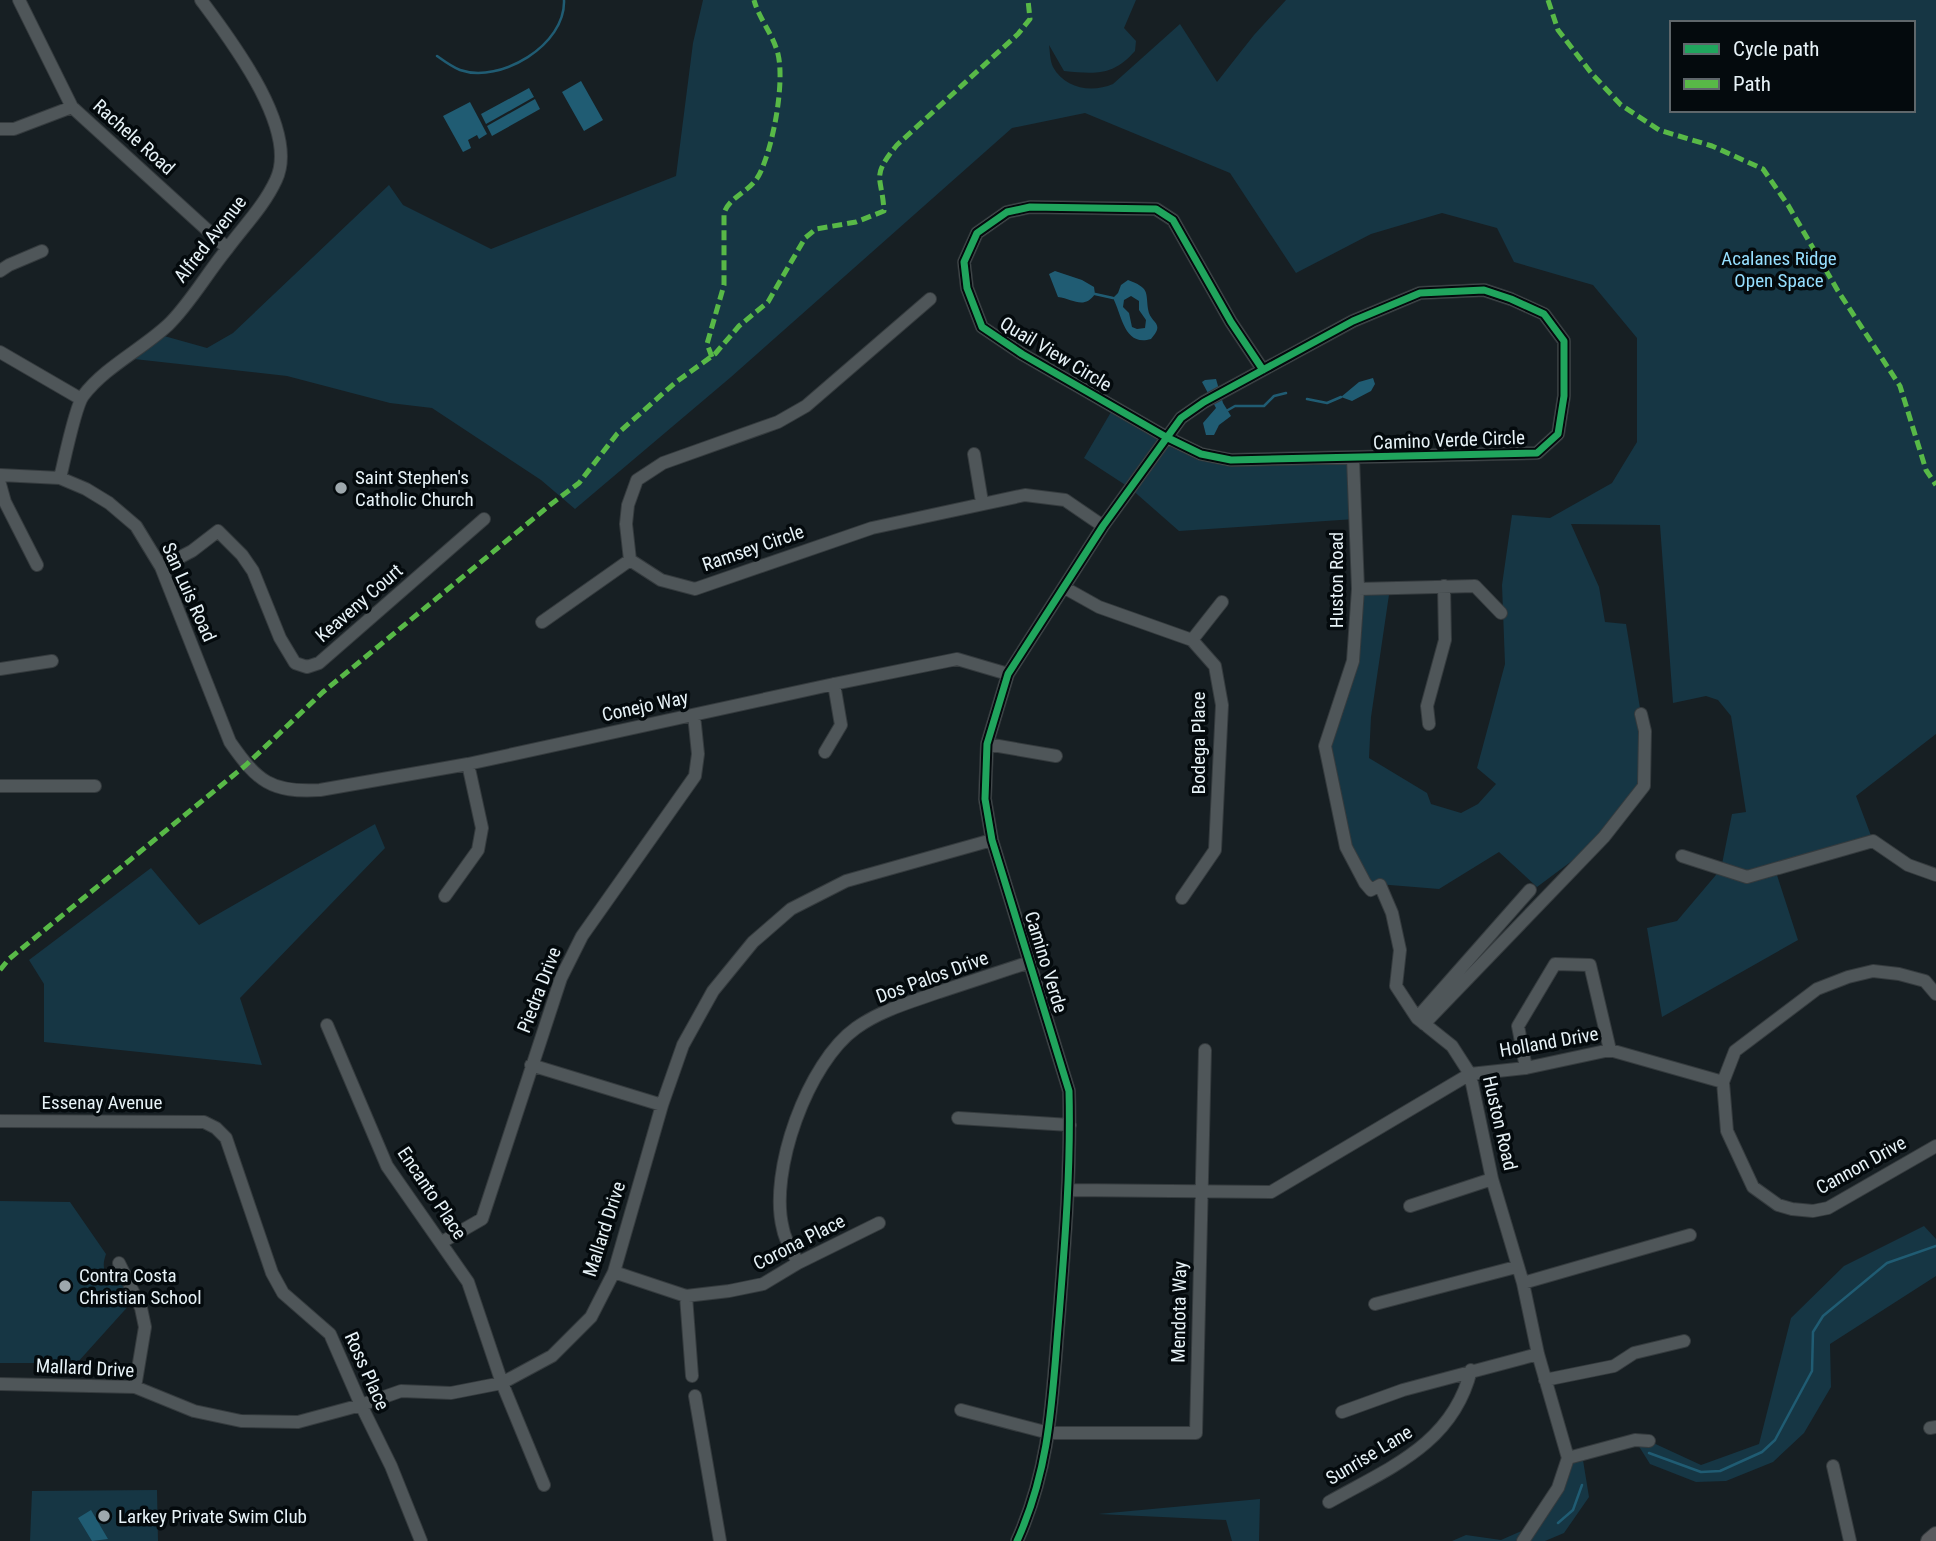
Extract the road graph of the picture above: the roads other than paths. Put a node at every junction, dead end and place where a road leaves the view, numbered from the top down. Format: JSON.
{"nodes":[{"id":1,"x":19,"y":0,"type":"edge"},
{"id":2,"x":201,"y":0,"type":"edge"},
{"id":3,"x":72,"y":107,"type":"junction"},
{"id":4,"x":0,"y":128,"type":"edge"},
{"id":5,"x":227,"y":248,"type":"junction"},
{"id":6,"x":42,"y":251,"type":"dead end"},
{"id":7,"x":0,"y":271,"type":"edge"},
{"id":8,"x":930,"y":299,"type":"dead end"},
{"id":9,"x":0,"y":352,"type":"edge"},
{"id":10,"x":1262,"y":370,"type":"junction"},
{"id":11,"x":81,"y":398,"type":"junction"},
{"id":12,"x":1166,"y":437,"type":"junction"},
{"id":13,"x":974,"y":454,"type":"dead end"},
{"id":14,"x":1353,"y":458,"type":"junction"},
{"id":15,"x":0,"y":475,"type":"edge"},
{"id":16,"x":60,"y":478,"type":"junction"},
{"id":17,"x":0,"y":484,"type":"edge"},
{"id":18,"x":982,"y":502,"type":"junction"},
{"id":19,"x":484,"y":519,"type":"dead end"},
{"id":20,"x":1103,"y":526,"type":"junction"},
{"id":21,"x":630,"y":560,"type":"junction"},
{"id":22,"x":37,"y":565,"type":"dead end"},
{"id":23,"x":161,"y":567,"type":"junction"},
{"id":24,"x":1444,"y":586,"type":"junction"},
{"id":25,"x":1065,"y":587,"type":"junction"},
{"id":26,"x":1358,"y":589,"type":"junction"},
{"id":27,"x":1222,"y":602,"type":"dead end"},
{"id":28,"x":1501,"y":613,"type":"dead end"},
{"id":29,"x":542,"y":621,"type":"dead end"},
{"id":30,"x":1192,"y":640,"type":"junction"},
{"id":31,"x":52,"y":661,"type":"dead end"},
{"id":32,"x":0,"y":669,"type":"edge"},
{"id":33,"x":1008,"y":674,"type":"junction"},
{"id":34,"x":834,"y":684,"type":"junction"},
{"id":35,"x":1641,"y":714,"type":"dead end"},
{"id":36,"x":694,"y":715,"type":"junction"},
{"id":37,"x":1429,"y":724,"type":"dead end"},
{"id":38,"x":987,"y":744,"type":"junction"},
{"id":39,"x":825,"y":752,"type":"dead end"},
{"id":40,"x":1056,"y":756,"type":"dead end"},
{"id":41,"x":468,"y":764,"type":"junction"},
{"id":42,"x":0,"y":786,"type":"edge"},
{"id":43,"x":95,"y":786,"type":"dead end"},
{"id":44,"x":288,"y":789,"type":"joint"},
{"id":45,"x":992,"y":840,"type":"junction"},
{"id":46,"x":1682,"y":856,"type":"dead end"},
{"id":47,"x":1936,"y":874,"type":"edge"},
{"id":48,"x":1530,"y":890,"type":"dead end"},
{"id":49,"x":445,"y":896,"type":"dead end"},
{"id":50,"x":1181,"y":898,"type":"dead end"},
{"id":51,"x":1030,"y":962,"type":"junction"},
{"id":52,"x":1936,"y":994,"type":"edge"},
{"id":53,"x":1420,"y":1021,"type":"junction"},
{"id":54,"x":327,"y":1025,"type":"dead end"},
{"id":55,"x":1205,"y":1050,"type":"dead end"},
{"id":56,"x":1610,"y":1050,"type":"junction"},
{"id":57,"x":531,"y":1065,"type":"junction"},
{"id":58,"x":1527,"y":1068,"type":"junction"},
{"id":59,"x":1470,"y":1074,"type":"junction"},
{"id":60,"x":1723,"y":1082,"type":"junction"},
{"id":61,"x":662,"y":1105,"type":"junction"},
{"id":62,"x":958,"y":1118,"type":"dead end"},
{"id":63,"x":0,"y":1121,"type":"edge"},
{"id":64,"x":204,"y":1122,"type":"joint"},
{"id":65,"x":1070,"y":1125,"type":"junction"},
{"id":66,"x":1936,"y":1146,"type":"edge"},
{"id":67,"x":1492,"y":1179,"type":"junction"},
{"id":68,"x":1070,"y":1190,"type":"junction"},
{"id":69,"x":1200,"y":1191,"type":"junction"},
{"id":70,"x":1410,"y":1206,"type":"dead end"},
{"id":71,"x":879,"y":1223,"type":"dead end"},
{"id":72,"x":1690,"y":1235,"type":"dead end"},
{"id":73,"x":442,"y":1242,"type":"junction"},
{"id":74,"x":119,"y":1263,"type":"dead end"},
{"id":75,"x":798,"y":1263,"type":"junction"},
{"id":76,"x":1516,"y":1267,"type":"junction"},
{"id":77,"x":614,"y":1272,"type":"junction"},
{"id":78,"x":1523,"y":1283,"type":"junction"},
{"id":79,"x":686,"y":1296,"type":"junction"},
{"id":80,"x":1375,"y":1304,"type":"dead end"},
{"id":81,"x":1684,"y":1341,"type":"dead end"},
{"id":82,"x":1538,"y":1353,"type":"junction"},
{"id":83,"x":1471,"y":1370,"type":"junction"},
{"id":84,"x":692,"y":1376,"type":"dead end"},
{"id":85,"x":1545,"y":1380,"type":"junction"},
{"id":86,"x":502,"y":1383,"type":"junction"},
{"id":87,"x":0,"y":1384,"type":"edge"},
{"id":88,"x":135,"y":1387,"type":"junction"},
{"id":89,"x":695,"y":1396,"type":"dead end"},
{"id":90,"x":361,"y":1405,"type":"junction"},
{"id":91,"x":961,"y":1410,"type":"dead end"},
{"id":92,"x":1342,"y":1412,"type":"dead end"},
{"id":93,"x":1049,"y":1433,"type":"junction"},
{"id":94,"x":1649,"y":1441,"type":"dead end"},
{"id":95,"x":1568,"y":1458,"type":"junction"},
{"id":96,"x":1833,"y":1466,"type":"dead end"},
{"id":97,"x":544,"y":1485,"type":"dead end"},
{"id":98,"x":1329,"y":1502,"type":"dead end"},
{"id":99,"x":1936,"y":1535,"type":"edge"},
{"id":100,"x":421,"y":1541,"type":"edge"},
{"id":101,"x":720,"y":1541,"type":"edge"},
{"id":102,"x":1017,"y":1541,"type":"edge"},
{"id":103,"x":1523,"y":1541,"type":"edge"},
{"id":104,"x":1850,"y":1541,"type":"edge"},
{"id":105,"x":1928,"y":1541,"type":"edge"}],
"edges":[{"from":1,"to":3,"type":"street","name":"Rachele Road"},
{"from":2,"to":5,"type":"street","name":"Alfred Avenue"},
{"from":3,"to":4,"type":"street"},
{"from":3,"to":5,"type":"street","name":"Rachele Road"},
{"from":5,"to":11,"type":"street","name":"Alfred Avenue"},
{"from":6,"to":7,"type":"street"},
{"from":8,"to":21,"type":"street"},
{"from":9,"to":11,"type":"street"},
{"from":10,"to":12,"type":"street","name":"Camino Verde Circle"},
{"from":10,"to":12,"type":"street","name":"Quail View Circle"},
{"from":10,"to":14,"type":"street","name":"Camino Verde Circle"},
{"from":11,"to":16,"type":"street"},
{"from":12,"to":14,"type":"street","name":"Camino Verde Circle"},
{"from":12,"to":20,"type":"street","name":"Camino Verde"},
{"from":13,"to":18,"type":"street"},
{"from":14,"to":26,"type":"street","name":"Huston Road"},
{"from":15,"to":16,"type":"street","name":"San Luis Road"},
{"from":16,"to":23,"type":"street","name":"San Luis Road"},
{"from":17,"to":22,"type":"street"},
{"from":18,"to":20,"type":"street","name":"Ramsey Circle"},
{"from":18,"to":21,"type":"street","name":"Ramsey Circle"},
{"from":19,"to":23,"type":"street","name":"Keaveny Court"},
{"from":20,"to":25,"type":"street","name":"Camino Verde"},
{"from":21,"to":29,"type":"street"},
{"from":23,"to":44,"type":"street","name":"San Luis Road"},
{"from":24,"to":26,"type":"street"},
{"from":24,"to":28,"type":"street"},
{"from":24,"to":37,"type":"street"},
{"from":25,"to":30,"type":"street","name":"Bodega Place"},
{"from":25,"to":33,"type":"street","name":"Camino Verde"},
{"from":26,"to":53,"type":"street","name":"Huston Road"},
{"from":27,"to":30,"type":"street"},
{"from":30,"to":50,"type":"street","name":"Bodega Place"},
{"from":31,"to":32,"type":"street"},
{"from":33,"to":34,"type":"street","name":"Conejo Way"},
{"from":33,"to":38,"type":"street","name":"Camino Verde"},
{"from":34,"to":36,"type":"street","name":"Conejo Way"},
{"from":34,"to":39,"type":"street"},
{"from":35,"to":53,"type":"street"},
{"from":36,"to":41,"type":"street","name":"Conejo Way"},
{"from":36,"to":57,"type":"street","name":"Piedra Drive"},
{"from":38,"to":40,"type":"street"},
{"from":38,"to":45,"type":"street","name":"Camino Verde"},
{"from":41,"to":44,"type":"street","name":"Conejo Way"},
{"from":41,"to":49,"type":"street"},
{"from":42,"to":43,"type":"street"},
{"from":45,"to":51,"type":"street","name":"Camino Verde"},
{"from":45,"to":61,"type":"street","name":"Mallard Drive"},
{"from":46,"to":47,"type":"street"},
{"from":48,"to":53,"type":"street"},
{"from":51,"to":65,"type":"street","name":"Camino Verde"},
{"from":51,"to":75,"type":"street","name":"Dos Palos Drive"},
{"from":52,"to":60,"type":"street"},
{"from":53,"to":59,"type":"street","name":"Huston Road"},
{"from":54,"to":73,"type":"street","name":"Encanto Place"},
{"from":55,"to":69,"type":"street","name":"Mendota Way"},
{"from":56,"to":58,"type":"street","name":"Holland Drive"},
{"from":56,"to":58,"type":"street"},
{"from":56,"to":60,"type":"street","name":"Holland Drive"},
{"from":57,"to":61,"type":"street"},
{"from":57,"to":73,"type":"street","name":"Piedra Drive"},
{"from":58,"to":59,"type":"street","name":"Holland Drive"},
{"from":59,"to":67,"type":"street","name":"Huston Road"},
{"from":59,"to":69,"type":"street","name":"Holland Drive"},
{"from":60,"to":66,"type":"street","name":"Cannon Drive"},
{"from":61,"to":77,"type":"street","name":"Mallard Drive"},
{"from":62,"to":65,"type":"street"},
{"from":63,"to":64,"type":"street","name":"Essenay Avenue"},
{"from":64,"to":90,"type":"street","name":"Ross Place"},
{"from":65,"to":68,"type":"street","name":"Camino Verde"},
{"from":67,"to":70,"type":"street"},
{"from":67,"to":76,"type":"street","name":"Huston Road"},
{"from":68,"to":69,"type":"street"},
{"from":68,"to":93,"type":"street","name":"Camino Verde"},
{"from":69,"to":93,"type":"street","name":"Mendota Way"},
{"from":71,"to":75,"type":"street","name":"Corona Place"},
{"from":72,"to":78,"type":"street"},
{"from":73,"to":86,"type":"street","name":"Encanto Place"},
{"from":74,"to":88,"type":"street"},
{"from":75,"to":79,"type":"street","name":"Corona Place"},
{"from":76,"to":78,"type":"street","name":"Huston Road"},
{"from":76,"to":80,"type":"street"},
{"from":77,"to":79,"type":"street","name":"Corona Place"},
{"from":77,"to":86,"type":"street","name":"Mallard Drive"},
{"from":78,"to":82,"type":"street","name":"Huston Road"},
{"from":79,"to":84,"type":"street"},
{"from":81,"to":85,"type":"street"},
{"from":82,"to":83,"type":"street"},
{"from":82,"to":85,"type":"street","name":"Huston Road"},
{"from":83,"to":92,"type":"street"},
{"from":83,"to":98,"type":"street","name":"Sunrise Lane"},
{"from":85,"to":95,"type":"street","name":"Huston Road"},
{"from":86,"to":90,"type":"street","name":"Mallard Drive"},
{"from":86,"to":97,"type":"street","name":"Encanto Place"},
{"from":87,"to":88,"type":"street","name":"Mallard Drive"},
{"from":88,"to":90,"type":"street","name":"Mallard Drive"},
{"from":89,"to":101,"type":"street"},
{"from":90,"to":100,"type":"street","name":"Ross Place"},
{"from":91,"to":93,"type":"street"},
{"from":93,"to":102,"type":"street","name":"Camino Verde"},
{"from":94,"to":95,"type":"street"},
{"from":95,"to":103,"type":"street"},
{"from":96,"to":104,"type":"street"},
{"from":99,"to":105,"type":"main road"}]}
